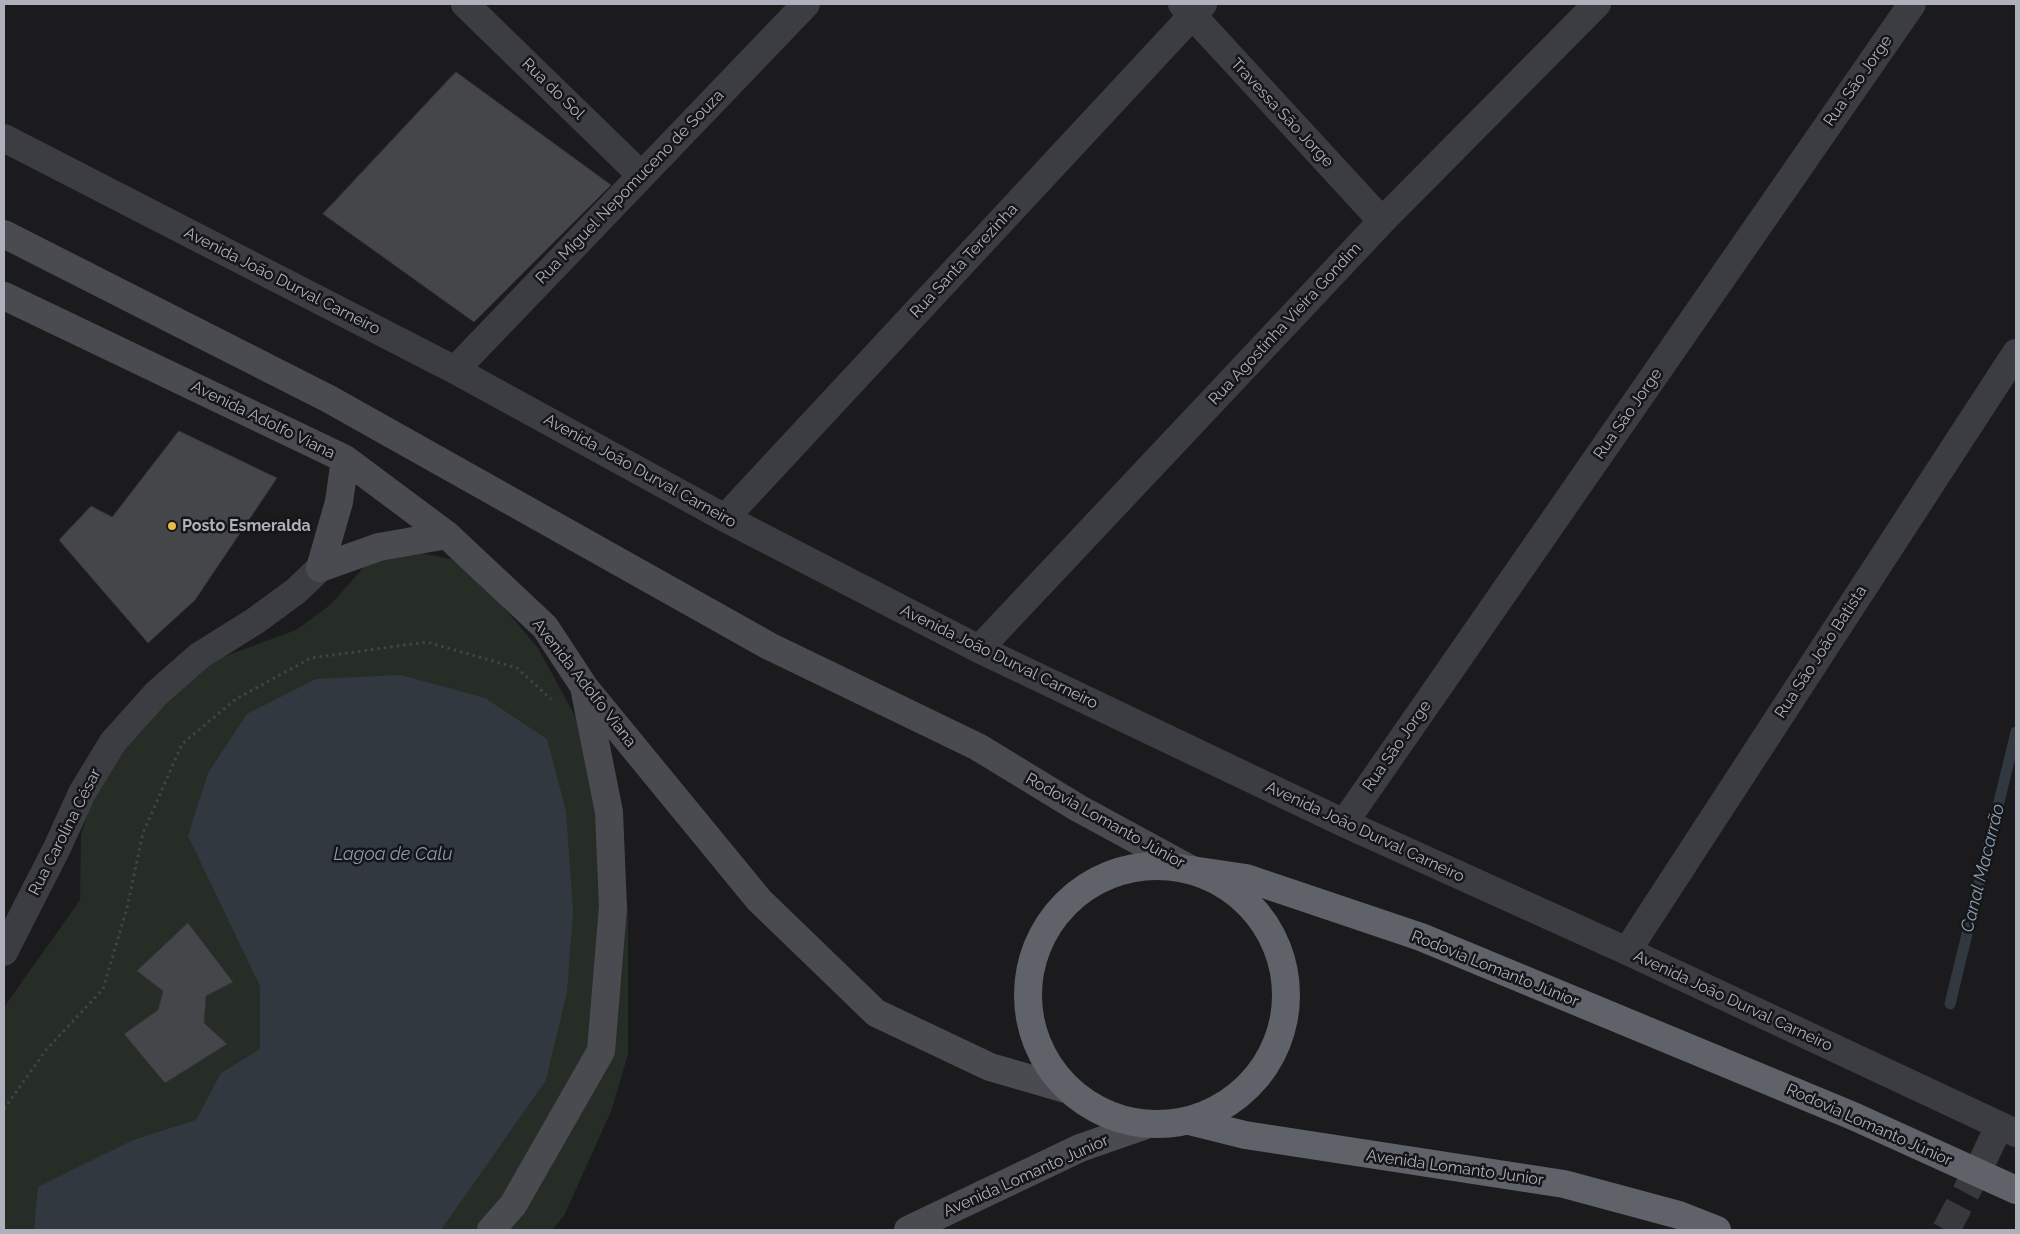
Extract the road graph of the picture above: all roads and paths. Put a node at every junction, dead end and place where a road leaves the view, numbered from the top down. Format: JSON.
{"nodes":[{"id":1,"x":465,"y":4,"type":"edge"},
{"id":2,"x":806,"y":4,"type":"edge"},
{"id":3,"x":1597,"y":4,"type":"edge"},
{"id":4,"x":1912,"y":4,"type":"edge"},
{"id":5,"x":1193,"y":8,"type":"edge"},
{"id":6,"x":4,"y":138,"type":"edge"},
{"id":7,"x":641,"y":175,"type":"junction"},
{"id":8,"x":1382,"y":221,"type":"junction"},
{"id":9,"x":4,"y":234,"type":"edge"},
{"id":10,"x":4,"y":296,"type":"edge"},
{"id":11,"x":2016,"y":353,"type":"edge"},
{"id":12,"x":455,"y":370,"type":"junction"},
{"id":13,"x":345,"y":459,"type":"junction"},
{"id":14,"x":724,"y":518,"type":"junction"},
{"id":15,"x":447,"y":535,"type":"junction"},
{"id":16,"x":320,"y":568,"type":"junction"},
{"id":17,"x":979,"y":649,"type":"junction"},
{"id":18,"x":585,"y":688,"type":"junction"},
{"id":19,"x":557,"y":705,"type":"dead end"},
{"id":20,"x":1344,"y":823,"type":"junction"},
{"id":21,"x":1192,"y":870,"type":"junction"},
{"id":22,"x":1627,"y":951,"type":"junction"},
{"id":23,"x":4,"y":952,"type":"edge"},
{"id":24,"x":1066,"y":1089,"type":"junction"},
{"id":25,"x":4,"y":1109,"type":"edge"},
{"id":26,"x":1189,"y":1121,"type":"junction"},
{"id":27,"x":1146,"y":1125,"type":"junction"},
{"id":28,"x":2008,"y":1129,"type":"edge"},
{"id":29,"x":1983,"y":1160,"type":"tunnel mouth"},
{"id":30,"x":2016,"y":1190,"type":"edge"},
{"id":31,"x":491,"y":1230,"type":"edge"},
{"id":32,"x":908,"y":1230,"type":"edge"},
{"id":33,"x":1717,"y":1230,"type":"edge"}],
"edges":[{"from":1,"to":7,"type":"street","name":"Rua do Sol"},
{"from":2,"to":7,"type":"street","name":"Rua Miguel Nepomuceno de Souza"},
{"from":3,"to":8,"type":"street","name":"Rua Agostinha Vieira Gondim"},
{"from":4,"to":20,"type":"street","name":"Rua São Jorge"},
{"from":5,"to":8,"type":"street","name":"Travessa São Jorge"},
{"from":5,"to":14,"type":"street","name":"Rua Santa Terezinha"},
{"from":6,"to":12,"type":"street","name":"Avenida João Durval Carneiro"},
{"from":7,"to":12,"type":"street","name":"Rua Miguel Nepomuceno de Souza"},
{"from":8,"to":17,"type":"street","name":"Rua Agostinha Vieira Gondim"},
{"from":9,"to":21,"type":"main road","name":"Rodovia Lomanto Júnior"},
{"from":10,"to":13,"type":"main road","name":"Avenida Adolfo Viana"},
{"from":11,"to":22,"type":"street","name":"Rua São João Batista"},
{"from":12,"to":14,"type":"street","name":"Avenida João Durval Carneiro"},
{"from":13,"to":15,"type":"main road","name":"Avenida Adolfo Viana"},
{"from":13,"to":16,"type":"main road"},
{"from":14,"to":17,"type":"street","name":"Avenida João Durval Carneiro"},
{"from":15,"to":16,"type":"main road"},
{"from":15,"to":18,"type":"main road","name":"Avenida Adolfo Viana"},
{"from":16,"to":23,"type":"street","name":"Rua Carolina César"},
{"from":17,"to":20,"type":"street","name":"Avenida João Durval Carneiro"},
{"from":18,"to":24,"type":"main road","name":"Avenida Adolfo Viana"},
{"from":18,"to":31,"type":"main road"},
{"from":19,"to":25,"type":"path"},
{"from":20,"to":22,"type":"street","name":"Avenida João Durval Carneiro"},
{"from":21,"to":24,"type":"highway"},
{"from":21,"to":26,"type":"highway"},
{"from":21,"to":30,"type":"highway","name":"Rodovia Lomanto Júnior"},
{"from":22,"to":28,"type":"street","name":"Avenida João Durval Carneiro"},
{"from":24,"to":27,"type":"highway"},
{"from":26,"to":27,"type":"highway"},
{"from":26,"to":33,"type":"highway","name":"Avenida Lomanto Junior"},
{"from":27,"to":32,"type":"main road","name":"Avenida Lomanto Junior"},
{"from":28,"to":29,"type":"street"}]}
